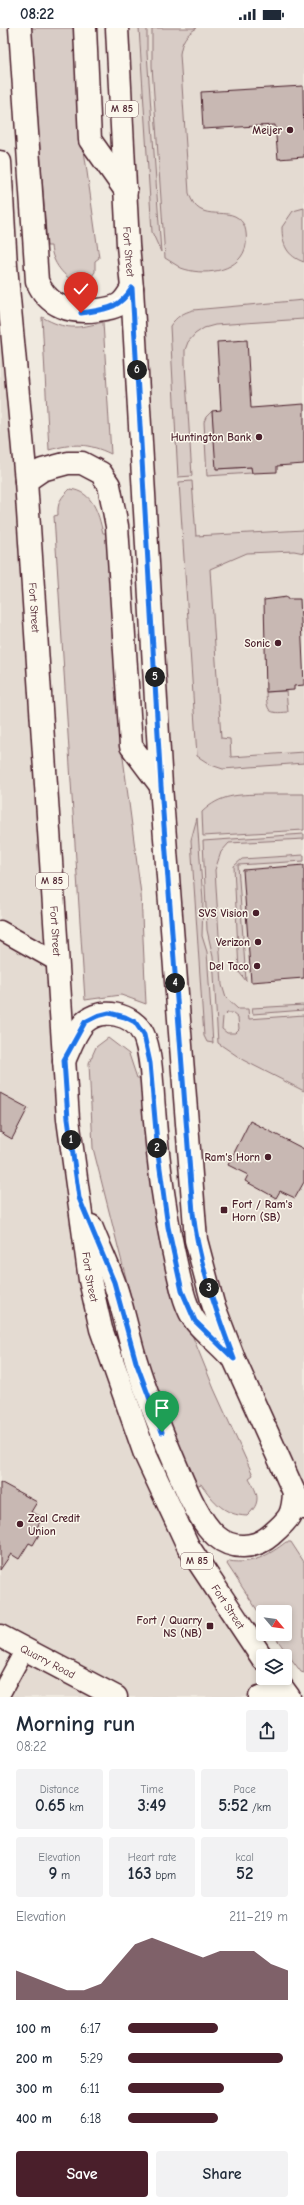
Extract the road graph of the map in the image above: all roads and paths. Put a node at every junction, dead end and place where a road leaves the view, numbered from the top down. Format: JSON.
{"nodes":[{"id":1,"x":20,"y":28,"type":"edge"},
{"id":2,"x":85,"y":28,"type":"edge"},
{"id":3,"x":117,"y":28,"type":"edge"},
{"id":4,"x":0,"y":162,"type":"edge"},
{"id":5,"x":126,"y":191,"type":"junction"},
{"id":6,"x":132,"y":288,"type":"junction"},
{"id":7,"x":26,"y":481,"type":"junction"},
{"id":8,"x":161,"y":786,"type":"junction"},
{"id":9,"x":0,"y":930,"type":"edge"},
{"id":10,"x":57,"y":962,"type":"junction"},
{"id":11,"x":64,"y":1060,"type":"junction"},
{"id":12,"x":79,"y":1198,"type":"junction"},
{"id":13,"x":234,"y":1359,"type":"junction"},
{"id":14,"x":299,"y":1500,"type":"edge"},
{"id":15,"x":0,"y":1636,"type":"edge"},
{"id":16,"x":25,"y":1649,"type":"junction"},
{"id":17,"x":256,"y":1649,"type":"edge"},
{"id":18,"x":288,"y":1688,"type":"edge"},
{"id":19,"x":0,"y":1695,"type":"edge"},
{"id":20,"x":116,"y":1697,"type":"edge"},
{"id":21,"x":260,"y":1697,"type":"edge"}],
"edges":[{"from":1,"to":6,"type":"main road"},
{"from":2,"to":5,"type":"main road"},
{"from":3,"to":5,"type":"main road","name":"Fort Street","number":"M 85"},
{"from":4,"to":7,"type":"main road","name":"Fort Street","number":"M 85"},
{"from":5,"to":6,"type":"main road","name":"Fort Street","number":"M 85"},
{"from":6,"to":8,"type":"main road","name":"Fort Street","number":"M 85"},
{"from":7,"to":8,"type":"main road"},
{"from":7,"to":10,"type":"main road","name":"Fort Street","number":"M 85"},
{"from":8,"to":13,"type":"main road","name":"Fort Street","number":"M 85"},
{"from":9,"to":10,"type":"street"},
{"from":10,"to":11,"type":"main road","name":"Fort Street","number":"M 85"},
{"from":11,"to":12,"type":"main road","name":"Fort Street","number":"M 85"},
{"from":11,"to":13,"type":"main road"},
{"from":12,"to":14,"type":"main road"},
{"from":12,"to":17,"type":"main road","name":"Fort Street","number":"M 85"},
{"from":13,"to":14,"type":"main road","name":"Fort Street","number":"M 85"},
{"from":15,"to":16,"type":"main road","name":"Quarry Road"},
{"from":16,"to":19,"type":"street"},
{"from":16,"to":20,"type":"main road","name":"Quarry Road"},
{"from":18,"to":21,"type":"main road"}]}
